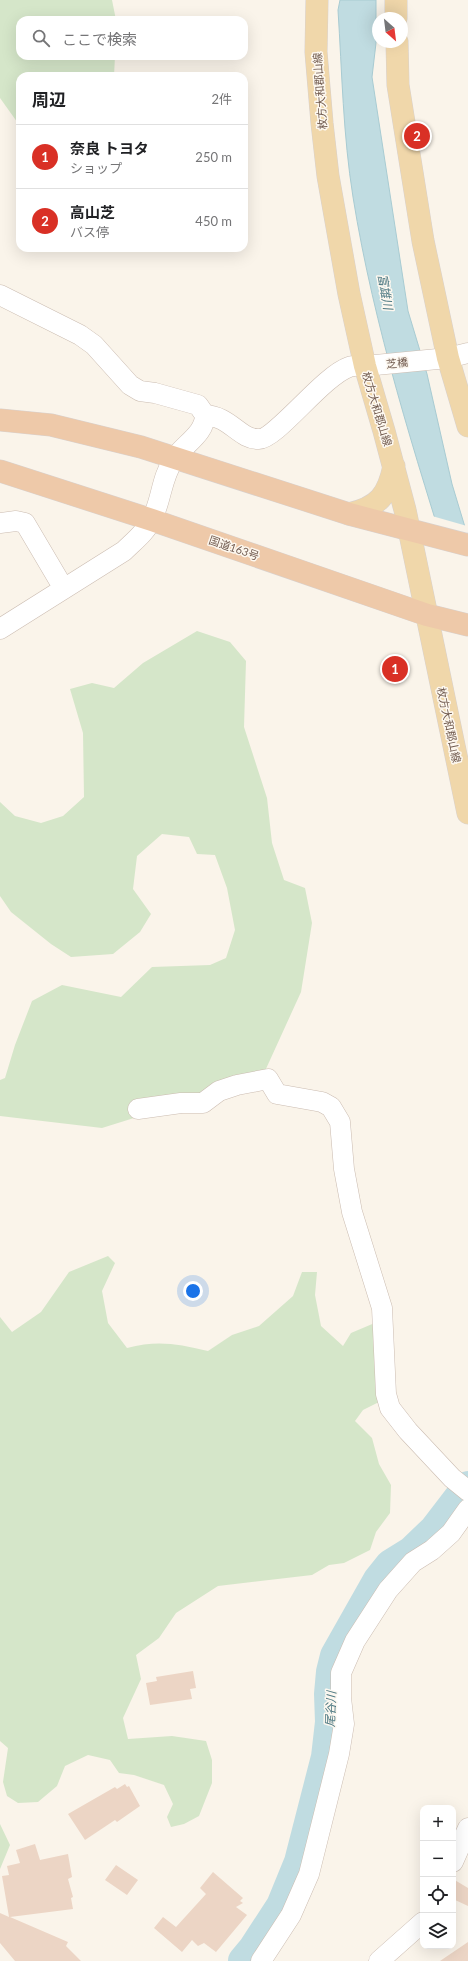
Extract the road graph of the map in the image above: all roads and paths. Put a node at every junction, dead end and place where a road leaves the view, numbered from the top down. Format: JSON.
{"nodes":[{"id":1,"x":317,"y":0,"type":"edge"},
{"id":2,"x":396,"y":0,"type":"edge"},
{"id":3,"x":396,"y":12,"type":"edge"},
{"id":4,"x":397,"y":48,"type":"edge"},
{"id":5,"x":0,"y":295,"type":"edge"},
{"id":6,"x":448,"y":357,"type":"edge"},
{"id":7,"x":365,"y":366,"type":"junction"},
{"id":8,"x":205,"y":415,"type":"junction"},
{"id":9,"x":0,"y":420,"type":"edge"},
{"id":10,"x":468,"y":426,"type":"edge"},
{"id":11,"x":174,"y":458,"type":"junction"},
{"id":12,"x":394,"y":466,"type":"junction"},
{"id":13,"x":0,"y":471,"type":"edge"},
{"id":14,"x":349,"y":514,"type":"junction"},
{"id":15,"x":152,"y":520,"type":"junction"},
{"id":16,"x":0,"y":523,"type":"edge"},
{"id":17,"x":409,"y":530,"type":"junction"},
{"id":18,"x":468,"y":545,"type":"edge"},
{"id":19,"x":64,"y":589,"type":"junction"},
{"id":20,"x":427,"y":615,"type":"junction"},
{"id":21,"x":465,"y":624,"type":"edge"},
{"id":22,"x":0,"y":629,"type":"edge"},
{"id":23,"x":468,"y":814,"type":"edge"},
{"id":24,"x":138,"y":1109,"type":"dead end"},
{"id":25,"x":468,"y":1491,"type":"edge"},
{"id":26,"x":468,"y":1509,"type":"edge"},
{"id":27,"x":468,"y":1828,"type":"edge"},
{"id":28,"x":456,"y":1855,"type":"edge"},
{"id":29,"x":420,"y":1925,"type":"edge"},
{"id":30,"x":261,"y":1961,"type":"edge"},
{"id":31,"x":378,"y":1961,"type":"edge"}],
"edges":[{"from":1,"to":7,"type":"main road","name":"枚方大和郡山線"},
{"from":2,"to":3,"type":"main road"},
{"from":4,"to":6,"type":"main road"},
{"from":5,"to":8,"type":"street"},
{"from":6,"to":7,"type":"street","name":"芝橋"},
{"from":6,"to":10,"type":"main road"},
{"from":7,"to":8,"type":"street","name":"芝橋"},
{"from":7,"to":12,"type":"main road","name":"枚方大和郡山線"},
{"from":8,"to":11,"type":"street"},
{"from":9,"to":11,"type":"highway"},
{"from":11,"to":14,"type":"highway"},
{"from":11,"to":15,"type":"street"},
{"from":12,"to":14,"type":"main road"},
{"from":12,"to":17,"type":"main road","name":"枚方大和郡山線"},
{"from":13,"to":15,"type":"highway","name":"国道163号"},
{"from":14,"to":17,"type":"highway"},
{"from":15,"to":19,"type":"street"},
{"from":15,"to":20,"type":"highway","name":"国道163号"},
{"from":16,"to":19,"type":"street"},
{"from":17,"to":18,"type":"highway"},
{"from":17,"to":20,"type":"main road","name":"枚方大和郡山線"},
{"from":19,"to":22,"type":"street"},
{"from":20,"to":21,"type":"highway","name":"国道163号"},
{"from":20,"to":23,"type":"main road","name":"枚方大和郡山線"},
{"from":24,"to":25,"type":"street"},
{"from":26,"to":30,"type":"street"},
{"from":27,"to":28,"type":"street"},
{"from":29,"to":31,"type":"street"}]}
